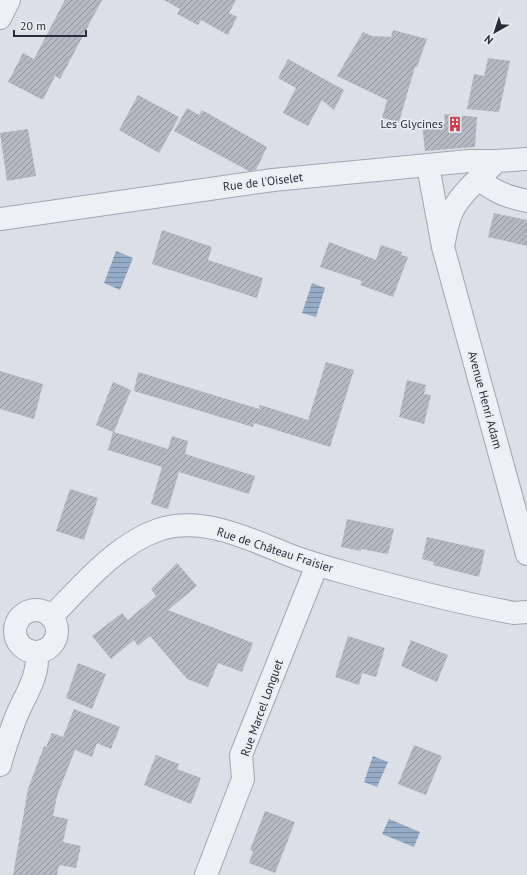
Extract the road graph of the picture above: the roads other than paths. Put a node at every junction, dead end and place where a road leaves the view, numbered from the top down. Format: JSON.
{"nodes":[{"id":1,"x":9,"y":0,"type":"edge"},
{"id":2,"x":0,"y":18,"type":"edge"},
{"id":3,"x":527,"y":159,"type":"edge"},
{"id":4,"x":497,"y":161,"type":"junction"},
{"id":5,"x":428,"y":166,"type":"junction"},
{"id":6,"x":479,"y":179,"type":"junction"},
{"id":7,"x":527,"y":201,"type":"edge"},
{"id":8,"x":0,"y":219,"type":"edge"},
{"id":9,"x":443,"y":247,"type":"junction"},
{"id":10,"x":527,"y":554,"type":"edge"},
{"id":11,"x":317,"y":565,"type":"junction"},
{"id":12,"x":527,"y":612,"type":"edge"},
{"id":13,"x":51,"y":617,"type":"junction"},
{"id":14,"x":7,"y":631,"type":"edge"},
{"id":15,"x":36,"y":652,"type":"junction"},
{"id":16,"x":0,"y":765,"type":"edge"},
{"id":17,"x":206,"y":875,"type":"edge"}],
"edges":[{"from":1,"to":2,"type":"street"},
{"from":3,"to":4,"type":"street","name":"Rue de l'Oiselet"},
{"from":4,"to":5,"type":"street","name":"Rue de l'Oiselet"},
{"from":4,"to":6,"type":"street","name":"Avenue Henri Adam"},
{"from":5,"to":8,"type":"street","name":"Rue de l'Oiselet"},
{"from":5,"to":9,"type":"street","name":"Avenue Henri Adam"},
{"from":6,"to":7,"type":"street"},
{"from":6,"to":9,"type":"street","name":"Avenue Henri Adam"},
{"from":9,"to":10,"type":"street","name":"Avenue Henri Adam"},
{"from":11,"to":12,"type":"street","name":"Rue de Château Fraisier"},
{"from":11,"to":13,"type":"street","name":"Rue de Château Fraisier"},
{"from":11,"to":17,"type":"street","name":"Rue Marcel Longuet"},
{"from":13,"to":14,"type":"street"},
{"from":13,"to":15,"type":"street"},
{"from":14,"to":15,"type":"street"},
{"from":15,"to":16,"type":"street"}]}
